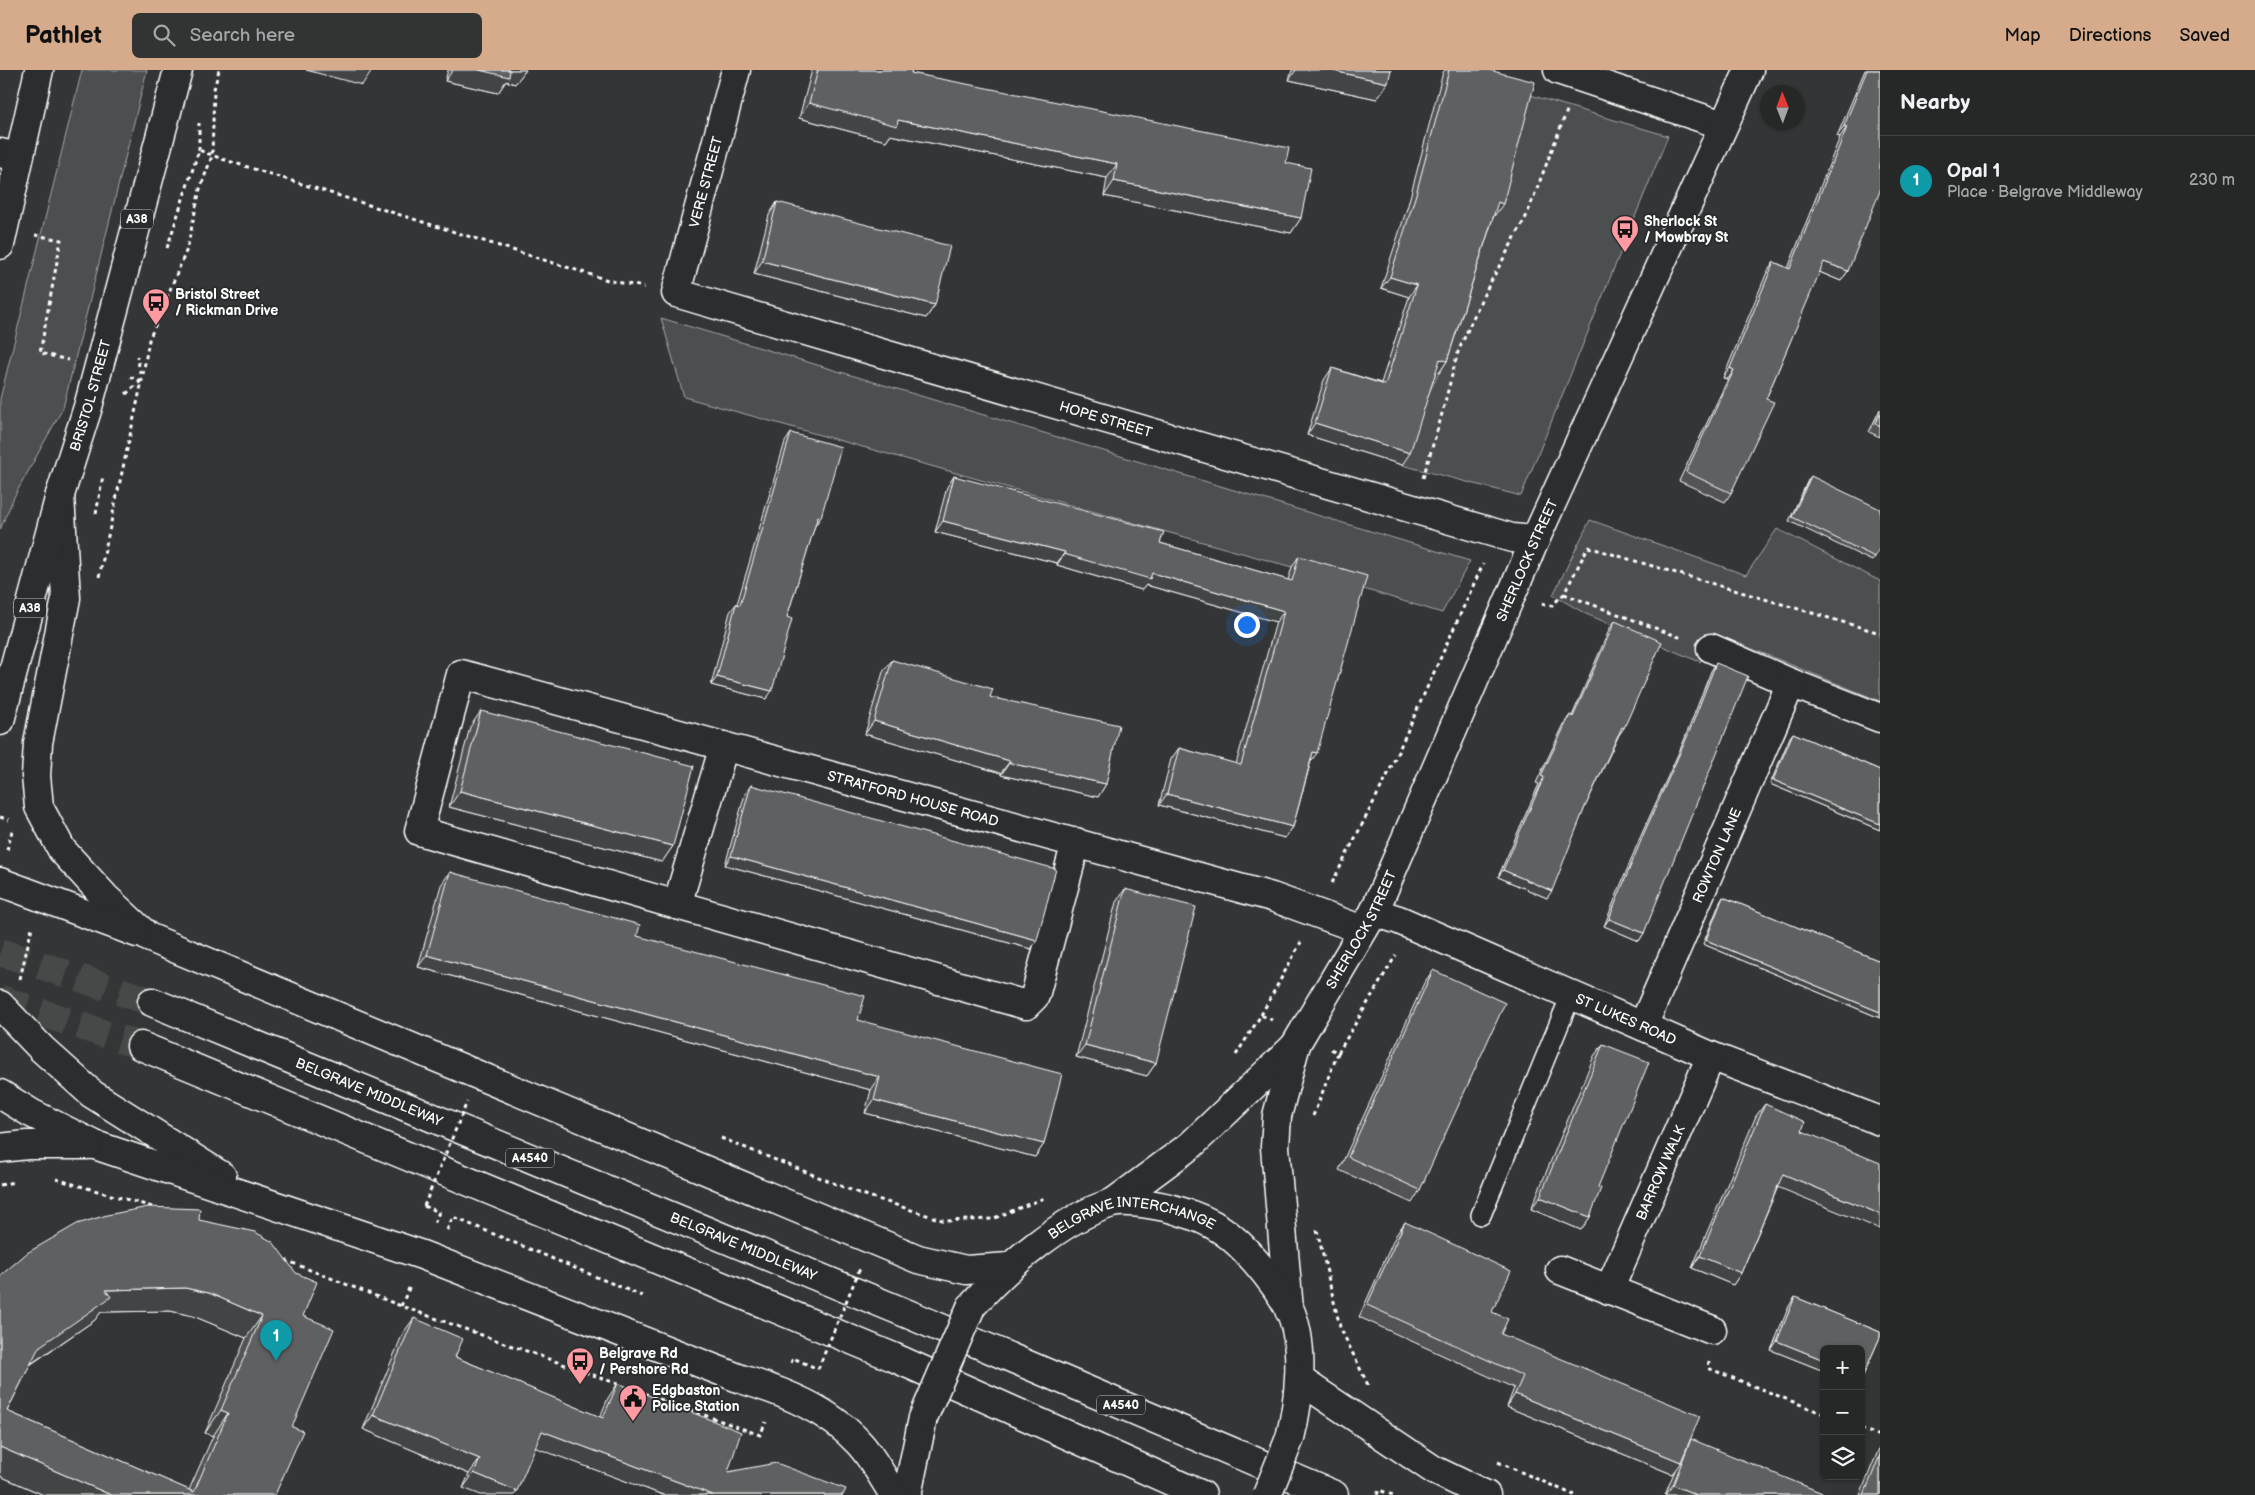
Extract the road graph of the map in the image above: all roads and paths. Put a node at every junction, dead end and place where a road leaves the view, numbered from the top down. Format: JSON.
{"nodes":[{"id":1,"x":39,"y":70,"type":"edge"},
{"id":2,"x":178,"y":70,"type":"edge"},
{"id":3,"x":219,"y":70,"type":"edge"},
{"id":4,"x":736,"y":70,"type":"edge"},
{"id":5,"x":1750,"y":70,"type":"edge"},
{"id":6,"x":1569,"y":73,"type":"edge"},
{"id":7,"x":1723,"y":124,"type":"junction"},
{"id":8,"x":9,"y":155,"type":"edge"},
{"id":9,"x":212,"y":156,"type":"junction"},
{"id":10,"x":2,"y":237,"type":"edge"},
{"id":11,"x":165,"y":253,"type":"dead end"},
{"id":12,"x":676,"y":293,"type":"junction"},
{"id":13,"x":136,"y":354,"type":"dead end"},
{"id":14,"x":98,"y":368,"type":"junction"},
{"id":15,"x":142,"y":380,"type":"junction"},
{"id":16,"x":123,"y":402,"type":"dead end"},
{"id":17,"x":103,"y":472,"type":"dead end"},
{"id":18,"x":60,"y":495,"type":"junction"},
{"id":19,"x":1413,"y":508,"type":"junction"},
{"id":20,"x":95,"y":521,"type":"dead end"},
{"id":21,"x":1535,"y":540,"type":"junction"},
{"id":22,"x":1483,"y":563,"type":"dead end"},
{"id":23,"x":1564,"y":594,"type":"junction"},
{"id":24,"x":1551,"y":606,"type":"dead end"},
{"id":25,"x":1880,"y":632,"type":"edge"},
{"id":26,"x":1711,"y":648,"type":"joint"},
{"id":27,"x":1791,"y":683,"type":"junction"},
{"id":28,"x":1880,"y":718,"type":"edge"},
{"id":29,"x":0,"y":721,"type":"edge"},
{"id":30,"x":724,"y":746,"type":"junction"},
{"id":31,"x":37,"y":787,"type":"junction"},
{"id":32,"x":1076,"y":842,"type":"junction"},
{"id":33,"x":1,"y":883,"type":"edge"},
{"id":34,"x":39,"y":898,"type":"junction"},
{"id":35,"x":677,"y":905,"type":"junction"},
{"id":36,"x":1316,"y":913,"type":"junction"},
{"id":37,"x":1368,"y":921,"type":"junction"},
{"id":38,"x":1413,"y":927,"type":"junction"},
{"id":39,"x":148,"y":937,"type":"junction"},
{"id":40,"x":1570,"y":995,"type":"junction"},
{"id":41,"x":152,"y":1002,"type":"tunnel mouth"},
{"id":42,"x":6,"y":1012,"type":"edge"},
{"id":43,"x":1261,"y":1015,"type":"dead end"},
{"id":44,"x":1643,"y":1026,"type":"junction"},
{"id":45,"x":1296,"y":1044,"type":"junction"},
{"id":46,"x":141,"y":1046,"type":"tunnel mouth"},
{"id":47,"x":1338,"y":1053,"type":"dead end"},
{"id":48,"x":1712,"y":1056,"type":"junction"},
{"id":49,"x":0,"y":1094,"type":"edge"},
{"id":50,"x":467,"y":1102,"type":"dead end"},
{"id":51,"x":1880,"y":1121,"type":"edge"},
{"id":52,"x":95,"y":1145,"type":"junction"},
{"id":53,"x":0,"y":1148,"type":"edge"},
{"id":54,"x":51,"y":1178,"type":"dead end"},
{"id":55,"x":17,"y":1181,"type":"dead end"},
{"id":56,"x":0,"y":1185,"type":"edge"},
{"id":57,"x":257,"y":1198,"type":"junction"},
{"id":58,"x":1114,"y":1202,"type":"junction"},
{"id":59,"x":424,"y":1206,"type":"dead end"},
{"id":60,"x":158,"y":1210,"type":"edge"},
{"id":61,"x":1481,"y":1214,"type":"dead end"},
{"id":62,"x":447,"y":1230,"type":"dead end"},
{"id":63,"x":284,"y":1260,"type":"edge"},
{"id":64,"x":861,"y":1266,"type":"dead end"},
{"id":65,"x":1009,"y":1266,"type":"junction"},
{"id":66,"x":1560,"y":1270,"type":"dead end"},
{"id":67,"x":1609,"y":1290,"type":"junction"},
{"id":68,"x":642,"y":1296,"type":"dead end"},
{"id":69,"x":1289,"y":1310,"type":"junction"},
{"id":70,"x":1712,"y":1330,"type":"joint"},
{"id":71,"x":818,"y":1369,"type":"dead end"},
{"id":72,"x":1300,"y":1380,"type":"junction"},
{"id":73,"x":1820,"y":1412,"type":"edge"},
{"id":74,"x":766,"y":1423,"type":"dead end"},
{"id":75,"x":1865,"y":1430,"type":"edge"},
{"id":76,"x":1880,"y":1436,"type":"edge"},
{"id":77,"x":1494,"y":1460,"type":"dead end"},
{"id":78,"x":894,"y":1495,"type":"edge"},
{"id":79,"x":907,"y":1495,"type":"edge"},
{"id":80,"x":1202,"y":1495,"type":"edge"},
{"id":81,"x":1267,"y":1495,"type":"edge"},
{"id":82,"x":1334,"y":1495,"type":"edge"},
{"id":83,"x":1377,"y":1495,"type":"edge"},
{"id":84,"x":1393,"y":1495,"type":"edge"},
{"id":85,"x":1486,"y":1495,"type":"edge"},
{"id":86,"x":1574,"y":1495,"type":"edge"}],
"edges":[{"from":1,"to":8,"type":"main road"},
{"from":2,"to":14,"type":"main road","name":"BRISTOL STREET","number":"A38"},
{"from":3,"to":9,"type":"path"},
{"from":4,"to":12,"type":"main road","name":"VERE STREET"},
{"from":5,"to":7,"type":"main road","name":"SHERLOCK STREET"},
{"from":6,"to":7,"type":"main road"},
{"from":6,"to":19,"type":"path"},
{"from":7,"to":21,"type":"main road","name":"SHERLOCK STREET"},
{"from":8,"to":10,"type":"main road"},
{"from":9,"to":11,"type":"path"},
{"from":9,"to":12,"type":"path"},
{"from":9,"to":15,"type":"path"},
{"from":10,"to":14,"type":"path"},
{"from":12,"to":19,"type":"main road","name":"HOPE STREET"},
{"from":13,"to":15,"type":"path"},
{"from":14,"to":15,"type":"path"},
{"from":14,"to":18,"type":"main road","name":"BRISTOL STREET","number":"A38"},
{"from":15,"to":16,"type":"path"},
{"from":17,"to":20,"type":"path"},
{"from":18,"to":29,"type":"main road","name":"BRISTOL STREET","number":"A38"},
{"from":18,"to":31,"type":"main road"},
{"from":19,"to":21,"type":"main road","name":"HOPE STREET"},
{"from":21,"to":37,"type":"main road","name":"SHERLOCK STREET"},
{"from":22,"to":36,"type":"path"},
{"from":23,"to":24,"type":"path"},
{"from":23,"to":25,"type":"path"},
{"from":23,"to":26,"type":"path"},
{"from":26,"to":27,"type":"main road"},
{"from":27,"to":28,"type":"main road"},
{"from":27,"to":44,"type":"main road","name":"ROWTON LANE"},
{"from":30,"to":32,"type":"main road","name":"STRATFORD HOUSE ROAD"},
{"from":30,"to":35,"type":"main road"},
{"from":30,"to":35,"type":"main road","name":"STRATFORD HOUSE ROAD"},
{"from":31,"to":33,"type":"path"},
{"from":31,"to":39,"type":"main road"},
{"from":32,"to":35,"type":"main road"},
{"from":32,"to":36,"type":"main road","name":"STRATFORD HOUSE ROAD"},
{"from":33,"to":34,"type":"main road"},
{"from":34,"to":39,"type":"main road"},
{"from":34,"to":42,"type":"path"},
{"from":36,"to":37,"type":"main road","name":"STRATFORD HOUSE ROAD"},
{"from":36,"to":43,"type":"path"},
{"from":37,"to":38,"type":"main road","name":"ST LUKES ROAD"},
{"from":37,"to":45,"type":"main road","name":"SHERLOCK STREET"},
{"from":38,"to":40,"type":"main road","name":"ST LUKES ROAD"},
{"from":38,"to":47,"type":"path"},
{"from":39,"to":65,"type":"main road"},
{"from":40,"to":44,"type":"main road","name":"ST LUKES ROAD"},
{"from":40,"to":61,"type":"lane"},
{"from":41,"to":82,"type":"main road","name":"BELGRAVE MIDDLEWAY","number":"A4540"},
{"from":42,"to":57,"type":"main road"},
{"from":44,"to":48,"type":"main road","name":"ST LUKES ROAD"},
{"from":45,"to":58,"type":"main road","name":"SHERLOCK STREET"},
{"from":45,"to":69,"type":"main road","name":"SHERLOCK STREET"},
{"from":46,"to":80,"type":"main road"},
{"from":48,"to":51,"type":"main road","name":"ST LUKES ROAD"},
{"from":48,"to":67,"type":"main road","name":"BARROW WALK"},
{"from":49,"to":52,"type":"main road"},
{"from":50,"to":59,"type":"path","bridge":true},
{"from":52,"to":53,"type":"main road"},
{"from":52,"to":57,"type":"main road"},
{"from":54,"to":60,"type":"path"},
{"from":55,"to":56,"type":"path"},
{"from":57,"to":78,"type":"main road"},
{"from":58,"to":65,"type":"main road","name":"BELGRAVE INTERCHANGE"},
{"from":58,"to":69,"type":"main road","name":"BELGRAVE INTERCHANGE"},
{"from":62,"to":68,"type":"path"},
{"from":63,"to":74,"type":"path"},
{"from":64,"to":71,"type":"path","bridge":true},
{"from":65,"to":79,"type":"main road","name":"BELGRAVE INTERCHANGE","bridge":true},
{"from":66,"to":67,"type":"main road"},
{"from":67,"to":70,"type":"main road"},
{"from":69,"to":72,"type":"main road","name":"BELGRAVE INTERCHANGE"},
{"from":70,"to":73,"type":"path"},
{"from":72,"to":81,"type":"main road","name":"BELGRAVE INTERCHANGE","bridge":true},
{"from":72,"to":85,"type":"main road"},
{"from":75,"to":76,"type":"path"},
{"from":77,"to":86,"type":"path"},
{"from":83,"to":84,"type":"path"}]}
